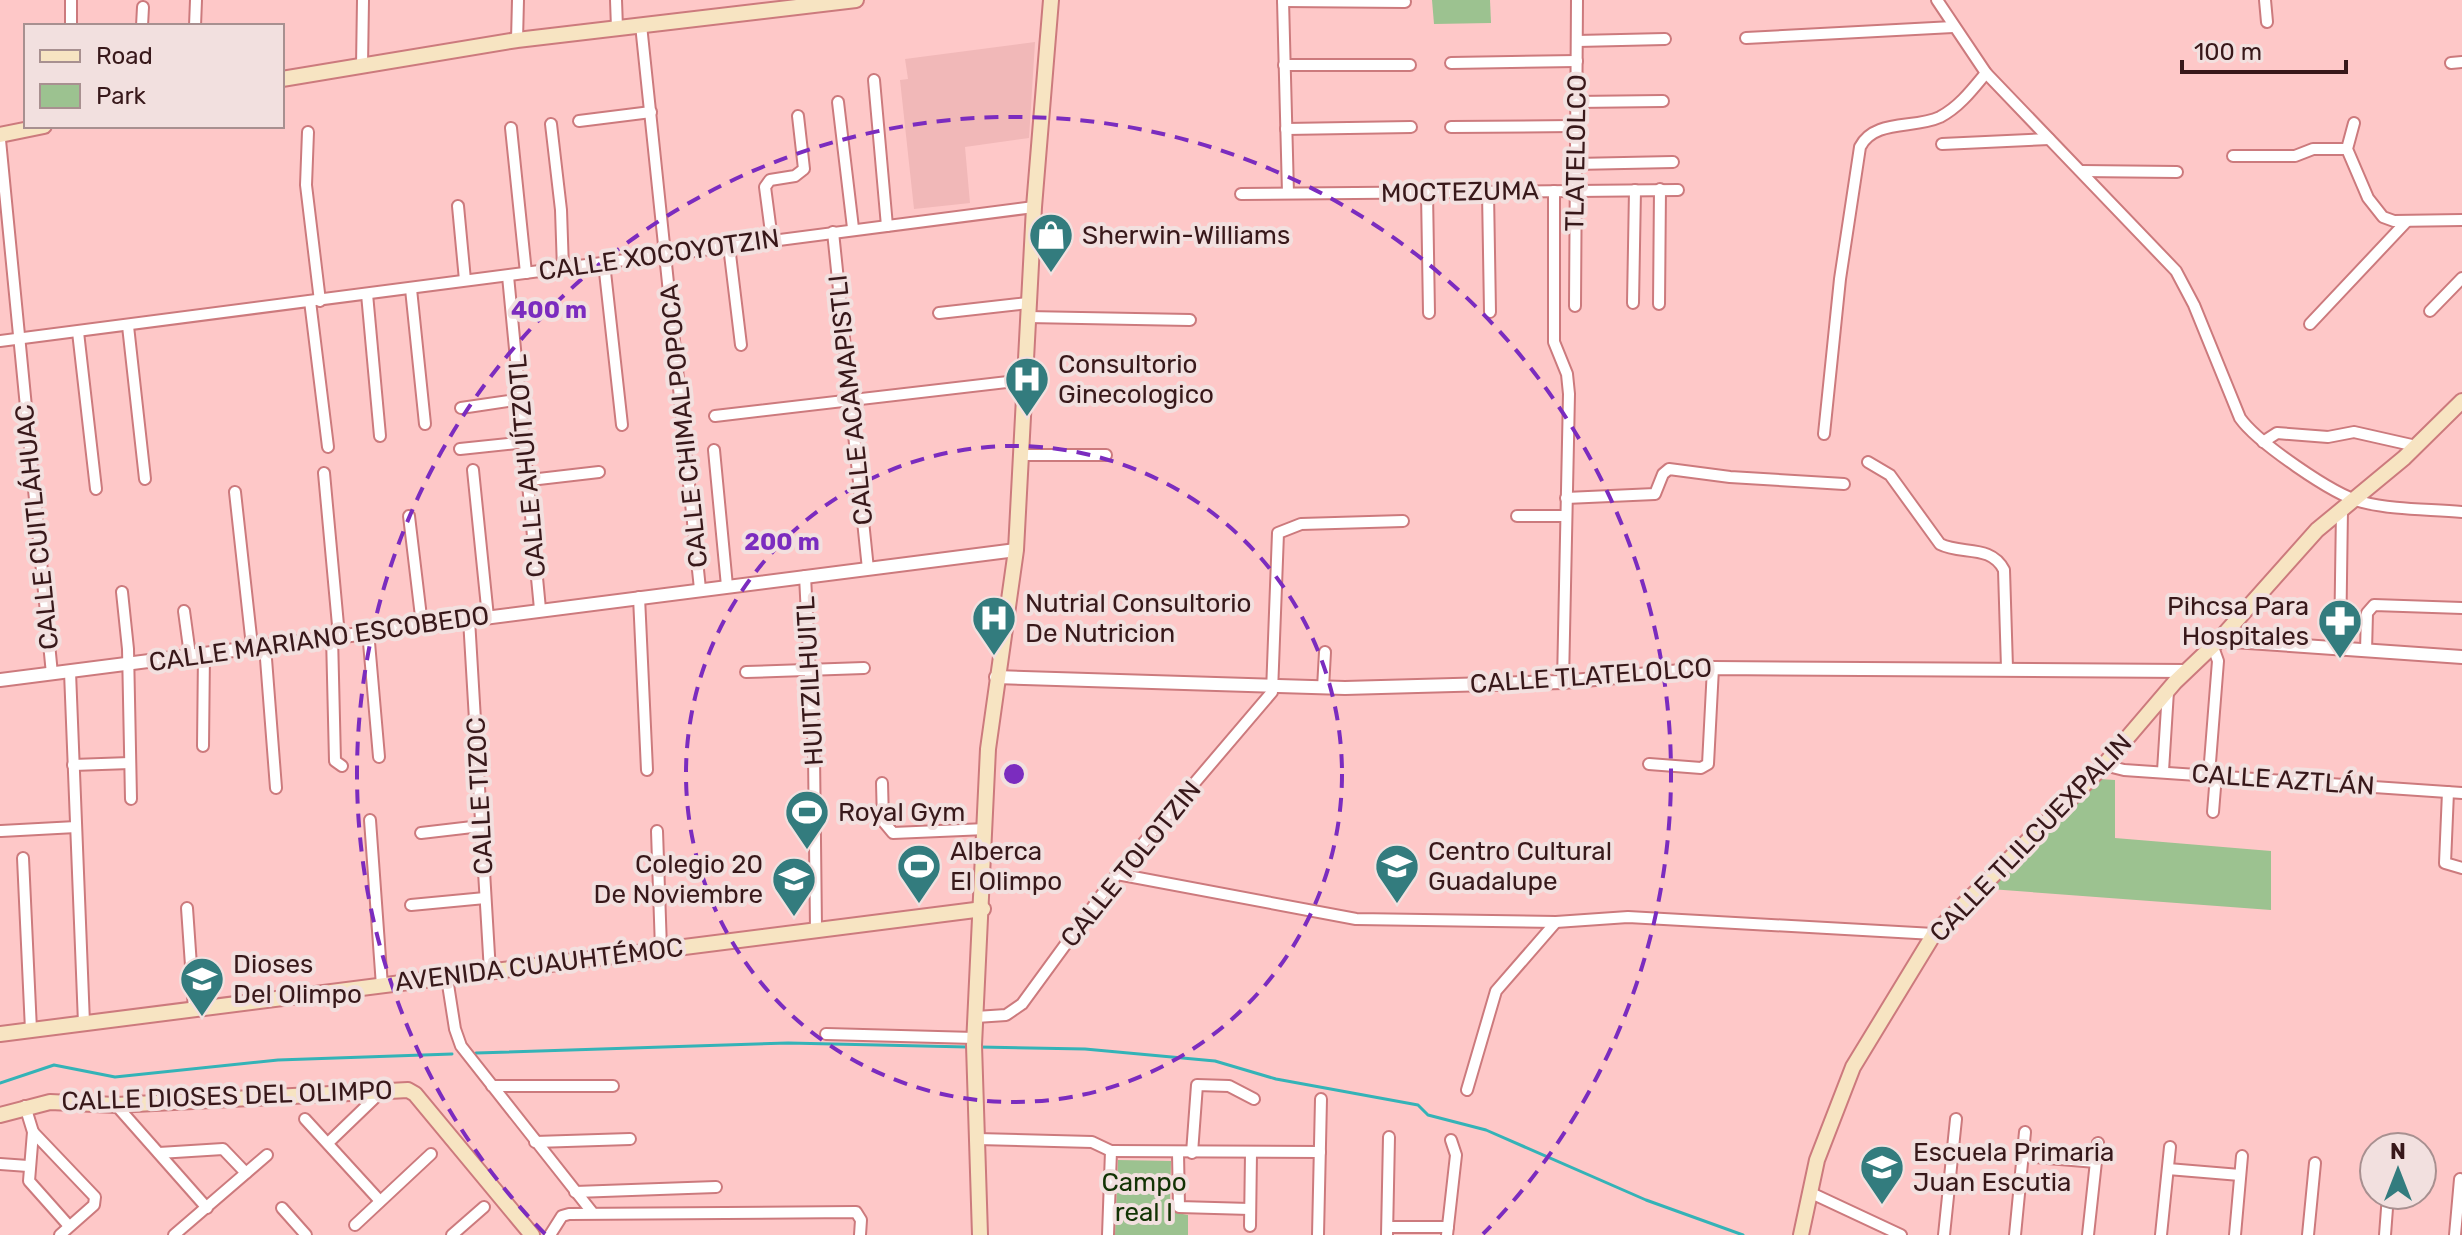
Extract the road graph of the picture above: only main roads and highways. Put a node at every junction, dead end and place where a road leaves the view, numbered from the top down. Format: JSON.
{"nodes":[{"id":1,"x":856,"y":0,"type":"edge"},
{"id":2,"x":1051,"y":0,"type":"edge"},
{"id":3,"x":813,"y":3,"type":"edge"},
{"id":4,"x":284,"y":79,"type":"edge"},
{"id":5,"x":37,"y":128,"type":"edge"},
{"id":6,"x":0,"y":138,"type":"edge"},
{"id":7,"x":2462,"y":401,"type":"edge"},
{"id":8,"x":983,"y":909,"type":"junction"},
{"id":9,"x":0,"y":1034,"type":"edge"},
{"id":10,"x":0,"y":1115,"type":"edge"},
{"id":11,"x":532,"y":1235,"type":"edge"},
{"id":12,"x":980,"y":1235,"type":"edge"},
{"id":13,"x":1801,"y":1235,"type":"edge"}],
"edges":[{"from":1,"to":3,"type":"main road"},
{"from":2,"to":8,"type":"main road"},
{"from":3,"to":4,"type":"main road"},
{"from":5,"to":6,"type":"main road"},
{"from":7,"to":13,"type":"main road","name":"CALLE TLILCUEXPALIN"},
{"from":8,"to":9,"type":"main road","name":"AVENIDA CUAUHTÉMOC"},
{"from":8,"to":12,"type":"main road"},
{"from":10,"to":11,"type":"main road","name":"CALLE DIOSES DEL OLIMPO"}]}
